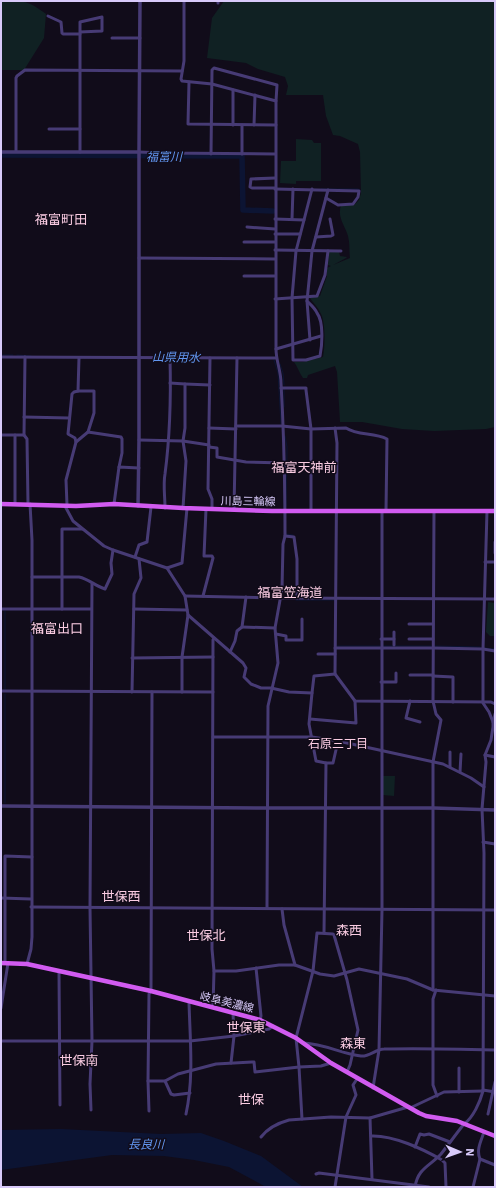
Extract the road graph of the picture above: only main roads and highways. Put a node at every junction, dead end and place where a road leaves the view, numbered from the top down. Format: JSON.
{"nodes":[{"id":1,"x":1,"y":504,"type":"edge"},
{"id":2,"x":495,"y":511,"type":"edge"},
{"id":3,"x":5,"y":963,"type":"edge"},
{"id":4,"x":495,"y":1136,"type":"edge"}],
"edges":[{"from":1,"to":2,"type":"main road","name":"川島三輪線"},
{"from":3,"to":4,"type":"main road","name":"岐阜美濃線"}]}
